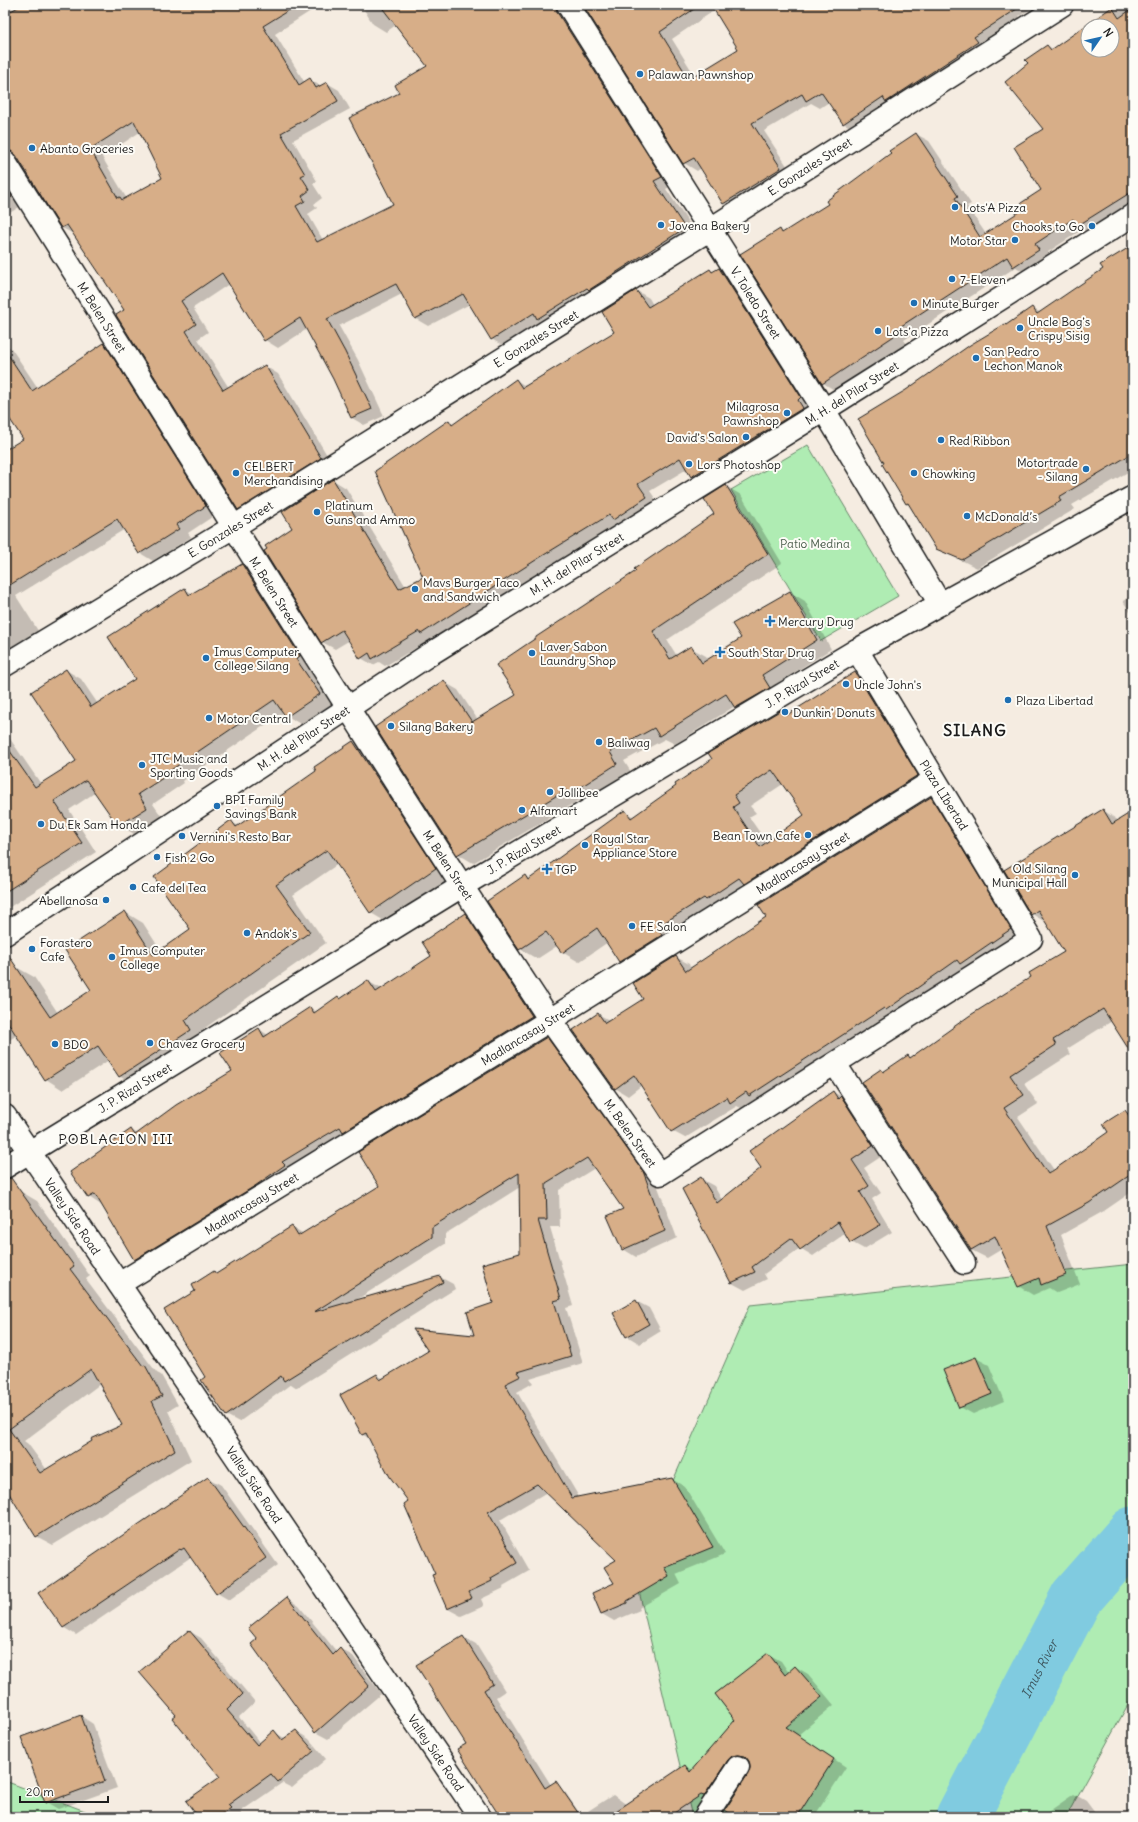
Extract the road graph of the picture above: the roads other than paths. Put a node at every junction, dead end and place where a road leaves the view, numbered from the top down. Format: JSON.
{"nodes":[{"id":1,"x":568,"y":5,"type":"edge"},
{"id":2,"x":1062,"y":5,"type":"edge"},
{"id":3,"x":5,"y":162,"type":"edge"},
{"id":4,"x":1133,"y":215,"type":"edge"},
{"id":5,"x":709,"y":230,"type":"junction"},
{"id":6,"x":824,"y":410,"type":"junction"},
{"id":7,"x":1133,"y":497,"type":"edge"},
{"id":8,"x":235,"y":526,"type":"junction"},
{"id":9,"x":940,"y":604,"type":"junction"},
{"id":10,"x":857,"y":650,"type":"junction"},
{"id":11,"x":5,"y":665,"type":"edge"},
{"id":12,"x":347,"y":709,"type":"junction"},
{"id":13,"x":934,"y":780,"type":"junction"},
{"id":14,"x":462,"y":886,"type":"junction"},
{"id":15,"x":5,"y":934,"type":"edge"},
{"id":16,"x":550,"y":1020,"type":"junction"},
{"id":17,"x":835,"y":1064,"type":"junction"},
{"id":18,"x":5,"y":1116,"type":"edge"},
{"id":19,"x":30,"y":1152,"type":"junction"},
{"id":20,"x":5,"y":1167,"type":"edge"},
{"id":21,"x":964,"y":1263,"type":"dead end"},
{"id":22,"x":119,"y":1284,"type":"junction"},
{"id":23,"x":738,"y":1767,"type":"dead end"},
{"id":24,"x":480,"y":1817,"type":"edge"},
{"id":25,"x":705,"y":1817,"type":"edge"}],
"edges":[{"from":1,"to":5,"type":"street","name":"V. Toledo Street"},
{"from":2,"to":5,"type":"street","name":"E. Gonzales Street"},
{"from":3,"to":8,"type":"street","name":"M. Belen Street"},
{"from":4,"to":6,"type":"street","name":"M. H. del Pilar Street"},
{"from":5,"to":6,"type":"street","name":"V. Toledo Street"},
{"from":5,"to":8,"type":"street","name":"E. Gonzales Street"},
{"from":6,"to":9,"type":"street","name":"V. Toledo Street"},
{"from":6,"to":12,"type":"street","name":"M. H. del Pilar Street"},
{"from":7,"to":9,"type":"street","name":"J. P. Rizal Street"},
{"from":8,"to":11,"type":"street","name":"E. Gonzales Street"},
{"from":8,"to":12,"type":"street","name":"M. Belen Street"},
{"from":9,"to":10,"type":"street","name":"J. P. Rizal Street"},
{"from":10,"to":13,"type":"street","name":"Plaza LIbertad"},
{"from":10,"to":14,"type":"street","name":"J. P. Rizal Street"},
{"from":12,"to":14,"type":"street","name":"M. Belen Street"},
{"from":12,"to":15,"type":"street","name":"M. H. del Pilar Street"},
{"from":13,"to":16,"type":"street","name":"Madlancasay Street"},
{"from":13,"to":17,"type":"street","name":"Plaza LIbertad"},
{"from":14,"to":16,"type":"street","name":"M. Belen Street"},
{"from":14,"to":19,"type":"street","name":"J. P. Rizal Street"},
{"from":16,"to":17,"type":"street","name":"M. Belen Street"},
{"from":16,"to":22,"type":"street","name":"Madlancasay Street"},
{"from":17,"to":21,"type":"street"},
{"from":18,"to":19,"type":"street","name":"Valley Side Road"},
{"from":19,"to":20,"type":"street","name":"J. P. Rizal Street"},
{"from":19,"to":22,"type":"street","name":"Valley Side Road"},
{"from":22,"to":24,"type":"street","name":"Valley Side Road"},
{"from":23,"to":25,"type":"street"}]}
